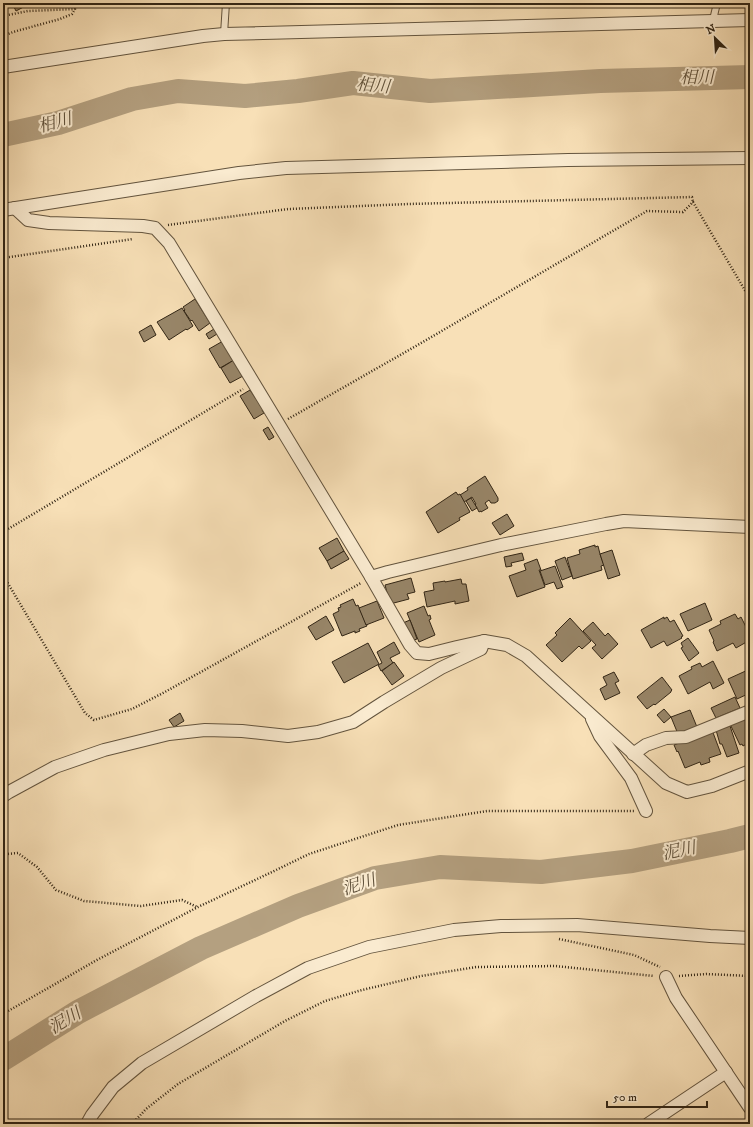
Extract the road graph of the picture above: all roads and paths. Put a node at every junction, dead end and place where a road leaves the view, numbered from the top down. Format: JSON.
{"nodes":[{"id":1,"x":74,"y":3,"type":"edge"},
{"id":2,"x":226,"y":3,"type":"edge"},
{"id":3,"x":717,"y":3,"type":"edge"},
{"id":4,"x":75,"y":9,"type":"junction"},
{"id":5,"x":3,"y":16,"type":"edge"},
{"id":6,"x":713,"y":20,"type":"junction"},
{"id":7,"x":750,"y":20,"type":"edge"},
{"id":8,"x":224,"y":34,"type":"junction"},
{"id":9,"x":3,"y":36,"type":"edge"},
{"id":10,"x":3,"y":67,"type":"edge"},
{"id":11,"x":750,"y":158,"type":"edge"},
{"id":12,"x":693,"y":202,"type":"junction"},
{"id":13,"x":9,"y":209,"type":"edge"},
{"id":14,"x":155,"y":228,"type":"junction"},
{"id":15,"x":136,"y":239,"type":"dead end"},
{"id":16,"x":3,"y":258,"type":"edge"},
{"id":17,"x":750,"y":299,"type":"edge"},
{"id":18,"x":254,"y":383,"type":"junction"},
{"id":19,"x":279,"y":424,"type":"junction"},
{"id":20,"x":750,"y":527,"type":"edge"},
{"id":21,"x":3,"y":532,"type":"edge"},
{"id":22,"x":3,"y":575,"type":"edge"},
{"id":23,"x":371,"y":577,"type":"junction"},
{"id":24,"x":484,"y":641,"type":"junction"},
{"id":25,"x":750,"y":711,"type":"edge"},
{"id":26,"x":590,"y":713,"type":"junction"},
{"id":27,"x":633,"y":754,"type":"junction"},
{"id":28,"x":750,"y":771,"type":"edge"},
{"id":29,"x":3,"y":796,"type":"edge"},
{"id":30,"x":646,"y":811,"type":"joint"},
{"id":31,"x":3,"y":857,"type":"edge"},
{"id":32,"x":198,"y":907,"type":"junction"},
{"id":33,"x":556,"y":938,"type":"dead end"},
{"id":34,"x":750,"y":938,"type":"edge"},
{"id":35,"x":750,"y":976,"type":"edge"},
{"id":36,"x":666,"y":977,"type":"junction"},
{"id":37,"x":3,"y":1014,"type":"edge"},
{"id":38,"x":726,"y":1072,"type":"junction"},
{"id":39,"x":750,"y":1108,"type":"edge"},
{"id":40,"x":87,"y":1124,"type":"edge"},
{"id":41,"x":132,"y":1124,"type":"edge"},
{"id":42,"x":648,"y":1124,"type":"edge"}],
"edges":[{"from":1,"to":4,"type":"path"},
{"from":2,"to":8,"type":"lane"},
{"from":3,"to":6,"type":"lane"},
{"from":4,"to":5,"type":"path"},
{"from":4,"to":9,"type":"path"},
{"from":6,"to":7,"type":"street"},
{"from":6,"to":8,"type":"street"},
{"from":8,"to":10,"type":"street"},
{"from":11,"to":13,"type":"street"},
{"from":12,"to":14,"type":"path"},
{"from":12,"to":17,"type":"path"},
{"from":12,"to":19,"type":"path"},
{"from":13,"to":14,"type":"street"},
{"from":14,"to":18,"type":"street"},
{"from":15,"to":16,"type":"path"},
{"from":18,"to":19,"type":"street"},
{"from":18,"to":21,"type":"path"},
{"from":19,"to":23,"type":"street"},
{"from":20,"to":23,"type":"street"},
{"from":22,"to":23,"type":"path"},
{"from":23,"to":24,"type":"street"},
{"from":24,"to":26,"type":"street"},
{"from":24,"to":29,"type":"street"},
{"from":25,"to":27,"type":"street"},
{"from":26,"to":27,"type":"street"},
{"from":26,"to":30,"type":"street"},
{"from":27,"to":28,"type":"street"},
{"from":30,"to":32,"type":"path"},
{"from":31,"to":32,"type":"path"},
{"from":32,"to":37,"type":"path"},
{"from":33,"to":36,"type":"path"},
{"from":34,"to":40,"type":"street"},
{"from":35,"to":36,"type":"path"},
{"from":36,"to":38,"type":"street"},
{"from":36,"to":41,"type":"path"},
{"from":38,"to":39,"type":"street"},
{"from":38,"to":42,"type":"street"}]}
